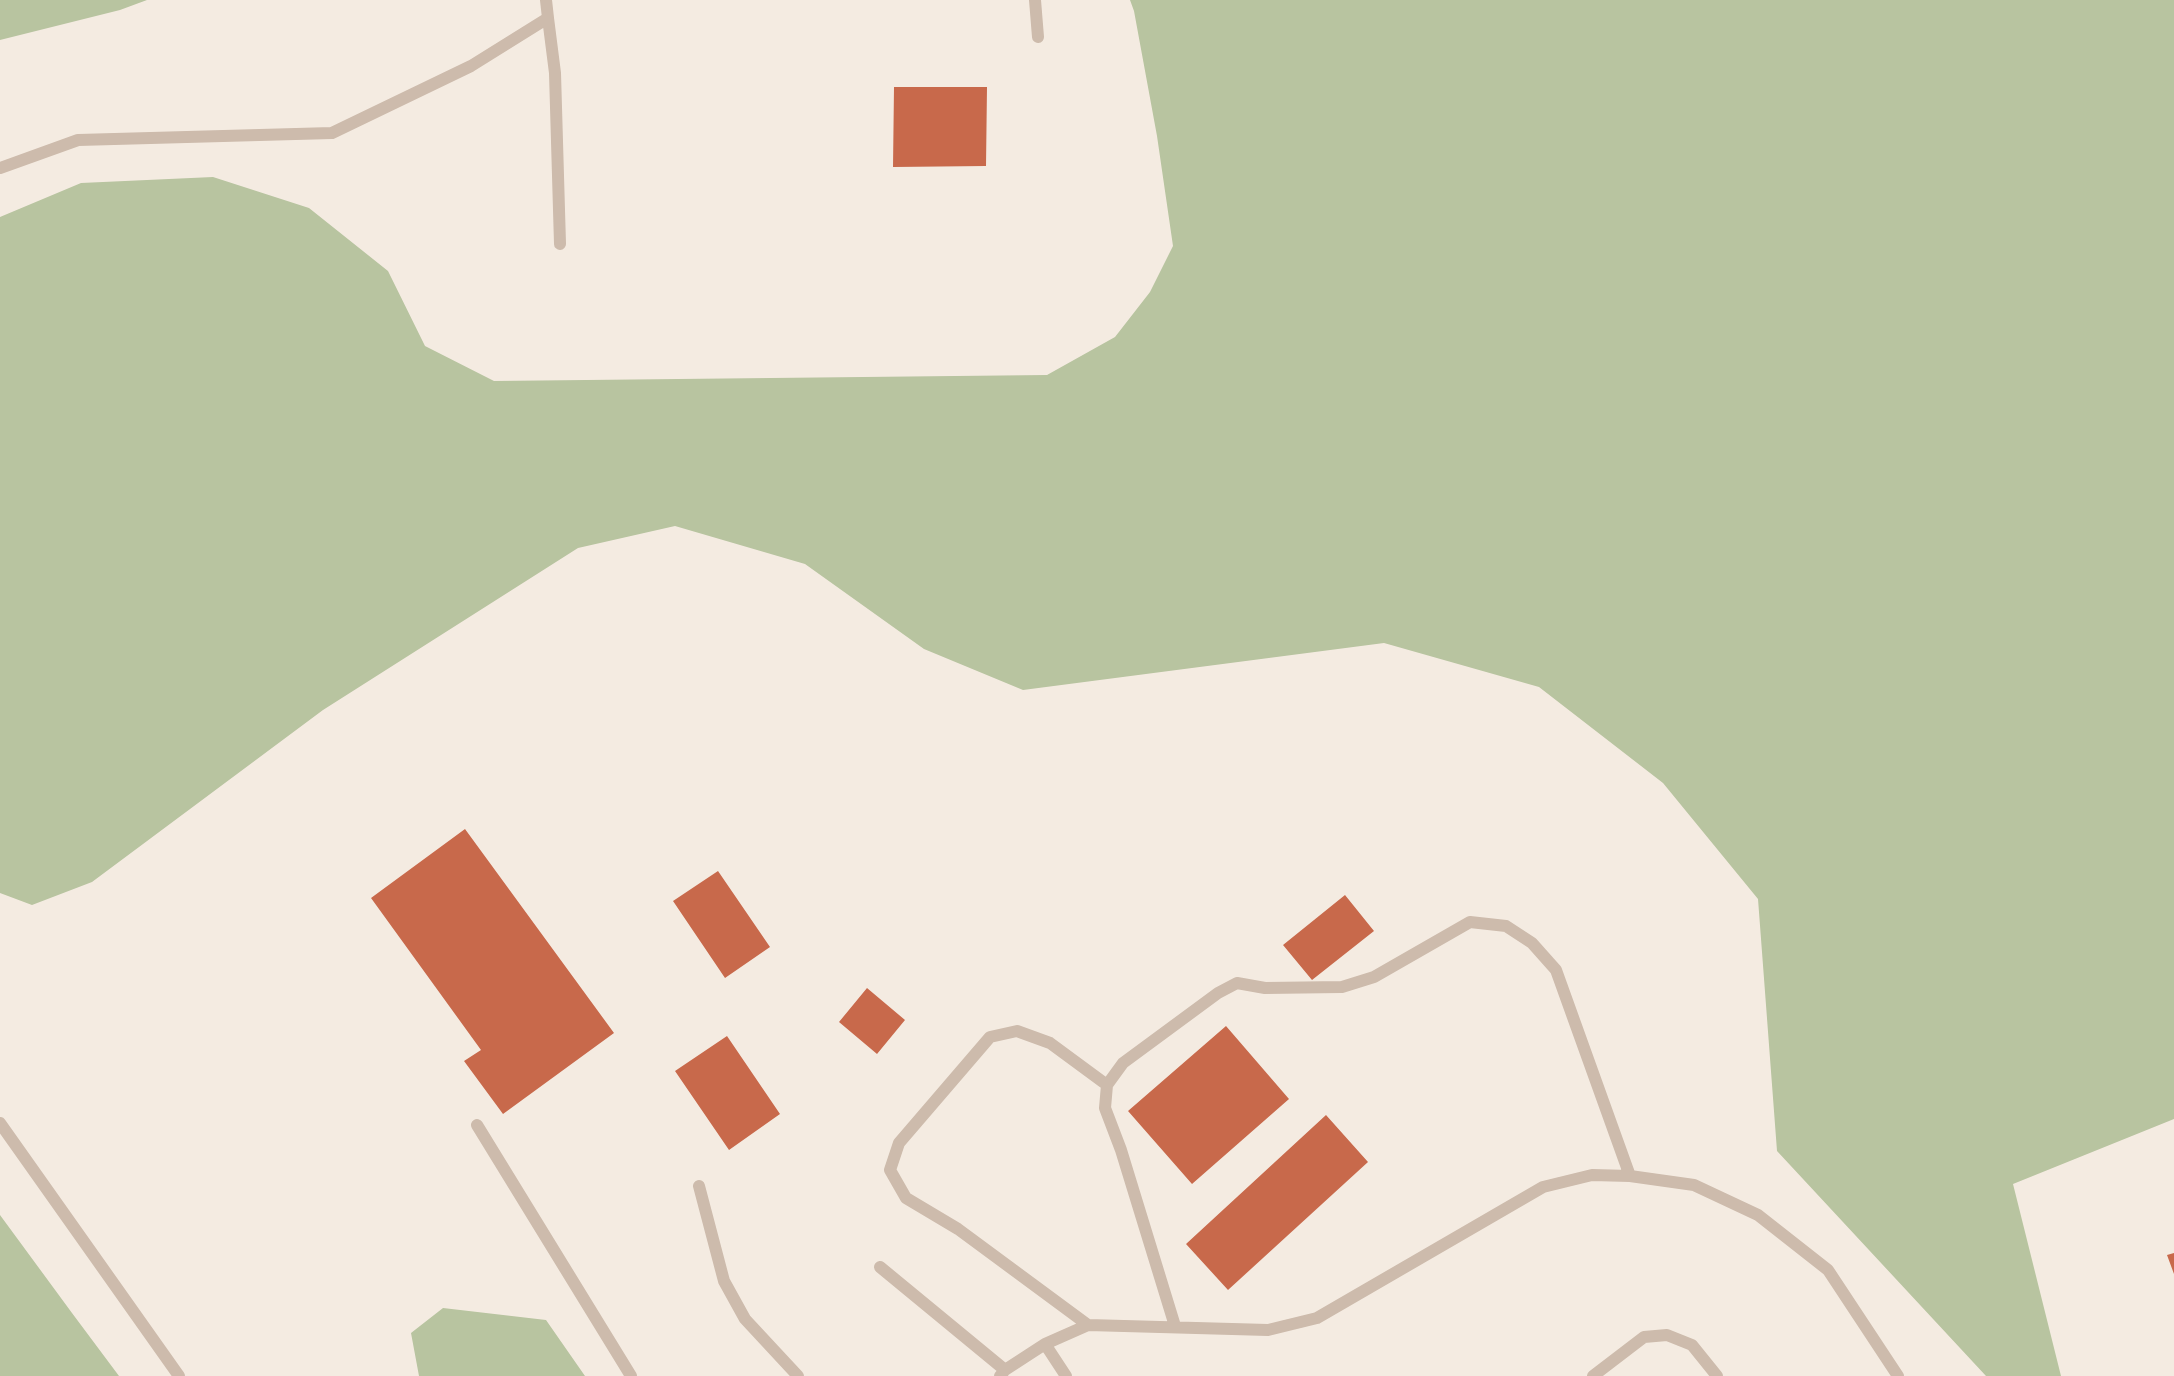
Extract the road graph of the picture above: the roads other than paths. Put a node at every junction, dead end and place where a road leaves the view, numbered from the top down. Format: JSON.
{"nodes":[{"id":1,"x":546,"y":0,"type":"edge"},
{"id":2,"x":1035,"y":0,"type":"edge"},
{"id":3,"x":548,"y":18,"type":"junction"},
{"id":4,"x":1038,"y":37,"type":"dead end"},
{"id":5,"x":0,"y":168,"type":"edge"},
{"id":6,"x":560,"y":244,"type":"dead end"},
{"id":7,"x":1107,"y":1085,"type":"junction"},
{"id":8,"x":0,"y":1123,"type":"edge"},
{"id":9,"x":477,"y":1125,"type":"dead end"},
{"id":10,"x":1630,"y":1176,"type":"junction"},
{"id":11,"x":700,"y":1186,"type":"dead end"},
{"id":12,"x":880,"y":1267,"type":"dead end"},
{"id":13,"x":1088,"y":1325,"type":"junction"},
{"id":14,"x":1175,"y":1326,"type":"junction"},
{"id":15,"x":1045,"y":1344,"type":"junction"},
{"id":16,"x":1003,"y":1373,"type":"edge"},
{"id":17,"x":179,"y":1376,"type":"edge"},
{"id":18,"x":631,"y":1376,"type":"edge"},
{"id":19,"x":798,"y":1376,"type":"edge"},
{"id":20,"x":1066,"y":1376,"type":"edge"},
{"id":21,"x":1592,"y":1376,"type":"edge"},
{"id":22,"x":1717,"y":1376,"type":"edge"},
{"id":23,"x":1898,"y":1376,"type":"edge"}],
"edges":[{"from":1,"to":3,"type":"lane"},
{"from":2,"to":4,"type":"lane"},
{"from":3,"to":5,"type":"lane"},
{"from":3,"to":6,"type":"lane"},
{"from":7,"to":10,"type":"lane"},
{"from":7,"to":13,"type":"lane"},
{"from":7,"to":14,"type":"lane"},
{"from":8,"to":17,"type":"lane"},
{"from":9,"to":18,"type":"lane"},
{"from":10,"to":14,"type":"lane"},
{"from":10,"to":23,"type":"lane"},
{"from":11,"to":19,"type":"lane"},
{"from":12,"to":16,"type":"lane"},
{"from":13,"to":14,"type":"lane"},
{"from":13,"to":15,"type":"lane"},
{"from":15,"to":16,"type":"lane"},
{"from":15,"to":20,"type":"lane"},
{"from":21,"to":22,"type":"lane"}]}
